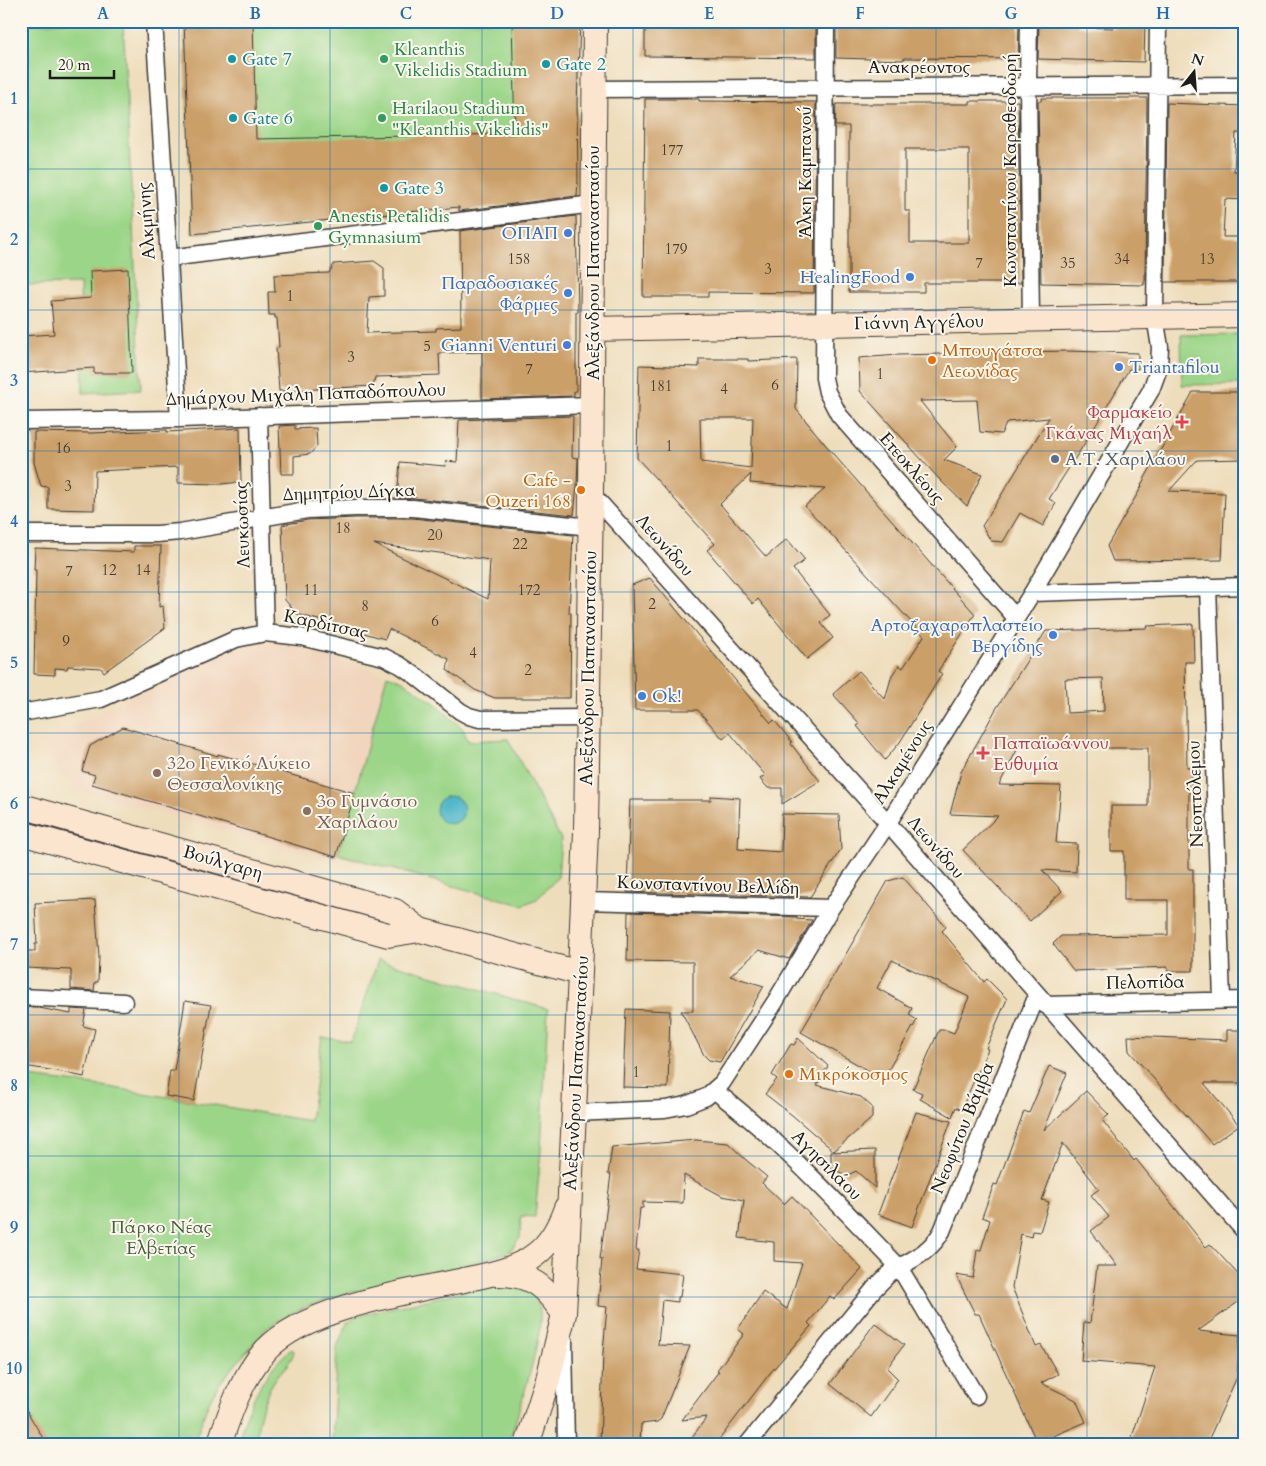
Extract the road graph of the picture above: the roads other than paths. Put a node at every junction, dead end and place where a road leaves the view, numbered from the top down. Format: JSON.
{"nodes":[{"id":1,"x":154,"y":21,"type":"edge"},
{"id":2,"x":595,"y":21,"type":"edge"},
{"id":3,"x":826,"y":21,"type":"edge"},
{"id":4,"x":1029,"y":21,"type":"edge"},
{"id":5,"x":1158,"y":21,"type":"edge"},
{"id":6,"x":1245,"y":84,"type":"edge"},
{"id":7,"x":1157,"y":85,"type":"junction"},
{"id":8,"x":1028,"y":86,"type":"junction"},
{"id":9,"x":825,"y":87,"type":"junction"},
{"id":10,"x":593,"y":89,"type":"junction"},
{"id":11,"x":593,"y":204,"type":"junction"},
{"id":12,"x":169,"y":258,"type":"junction"},
{"id":13,"x":1245,"y":315,"type":"edge"},
{"id":14,"x":1155,"y":317,"type":"junction"},
{"id":15,"x":1031,"y":319,"type":"junction"},
{"id":16,"x":823,"y":324,"type":"junction"},
{"id":17,"x":593,"y":329,"type":"junction"},
{"id":18,"x":592,"y":405,"type":"junction"},
{"id":19,"x":259,"y":416,"type":"junction"},
{"id":20,"x":179,"y":419,"type":"junction"},
{"id":21,"x":21,"y":421,"type":"edge"},
{"id":22,"x":591,"y":493,"type":"junction"},
{"id":23,"x":262,"y":516,"type":"junction"},
{"id":24,"x":590,"y":526,"type":"junction"},
{"id":25,"x":21,"y":534,"type":"edge"},
{"id":26,"x":1208,"y":586,"type":"junction"},
{"id":27,"x":1245,"y":586,"type":"edge"},
{"id":28,"x":1032,"y":593,"type":"junction"},
{"id":29,"x":1016,"y":618,"type":"junction"},
{"id":30,"x":265,"y":633,"type":"junction"},
{"id":31,"x":21,"y":713,"type":"edge"},
{"id":32,"x":588,"y":718,"type":"junction"},
{"id":33,"x":21,"y":806,"type":"edge"},
{"id":34,"x":888,"y":823,"type":"junction"},
{"id":35,"x":21,"y":833,"type":"edge"},
{"id":36,"x":584,"y":901,"type":"junction"},
{"id":37,"x":831,"y":908,"type":"junction"},
{"id":38,"x":420,"y":930,"type":"junction"},
{"id":39,"x":580,"y":973,"type":"junction"},
{"id":40,"x":21,"y":997,"type":"edge"},
{"id":41,"x":1041,"y":1000,"type":"junction"},
{"id":42,"x":1222,"y":1000,"type":"junction"},
{"id":43,"x":1245,"y":1000,"type":"edge"},
{"id":44,"x":124,"y":1002,"type":"dead end"},
{"id":45,"x":715,"y":1091,"type":"junction"},
{"id":46,"x":574,"y":1113,"type":"junction"},
{"id":47,"x":570,"y":1197,"type":"junction"},
{"id":48,"x":1245,"y":1232,"type":"edge"},
{"id":49,"x":903,"y":1264,"type":"junction"},
{"id":50,"x":489,"y":1274,"type":"junction"},
{"id":51,"x":564,"y":1314,"type":"junction"},
{"id":52,"x":976,"y":1396,"type":"dead end"},
{"id":53,"x":218,"y":1445,"type":"edge"},
{"id":54,"x":527,"y":1445,"type":"edge"},
{"id":55,"x":566,"y":1445,"type":"edge"},
{"id":56,"x":746,"y":1445,"type":"edge"}],
"edges":[{"from":1,"to":12,"type":"street","name":"Αλκμήνης"},
{"from":2,"to":10,"type":"main road","name":"Αλεξάνδρου Παπαναστασίου"},
{"from":3,"to":9,"type":"street","name":"Άλκη Καμπανού"},
{"from":4,"to":8,"type":"street","name":"Κωνσταντίνου Καραθεοδωρή"},
{"from":5,"to":7,"type":"street","name":"Αλκαμένους"},
{"from":6,"to":7,"type":"street","name":"Ανακρέοντος"},
{"from":7,"to":8,"type":"street","name":"Ανακρέοντος"},
{"from":7,"to":14,"type":"street","name":"Αλκαμένους"},
{"from":8,"to":9,"type":"street","name":"Ανακρέοντος"},
{"from":8,"to":15,"type":"street","name":"Κωνσταντίνου Καραθεοδωρή"},
{"from":9,"to":10,"type":"street","name":"Ανακρέοντος"},
{"from":9,"to":16,"type":"street","name":"Άλκη Καμπανού"},
{"from":10,"to":11,"type":"main road","name":"Αλεξάνδρου Παπαναστασίου"},
{"from":11,"to":12,"type":"street"},
{"from":11,"to":17,"type":"main road","name":"Αλεξάνδρου Παπαναστασίου"},
{"from":12,"to":20,"type":"street","name":"Αλκμήνης"},
{"from":13,"to":14,"type":"main road","name":"Γιάννη Αγγέλου"},
{"from":14,"to":15,"type":"main road","name":"Γιάννη Αγγέλου"},
{"from":14,"to":28,"type":"street","name":"Αλκαμένους"},
{"from":15,"to":16,"type":"main road","name":"Γιάννη Αγγέλου"},
{"from":16,"to":17,"type":"main road","name":"Γιάννη Αγγέλου"},
{"from":16,"to":29,"type":"street","name":"Ετεοκλέους"},
{"from":17,"to":18,"type":"main road","name":"Αλεξάνδρου Παπαναστασίου"},
{"from":18,"to":19,"type":"street","name":"Δημάρχου Μιχάλη Παπαδόπουλου"},
{"from":18,"to":22,"type":"main road","name":"Αλεξάνδρου Παπαναστασίου"},
{"from":19,"to":20,"type":"street","name":"Δημάρχου Μιχάλη Παπαδόπουλου"},
{"from":19,"to":23,"type":"street","name":"Λευκωσίας"},
{"from":20,"to":21,"type":"street","name":"Δημάρχου Μιχάλη Παπαδόπουλου"},
{"from":22,"to":24,"type":"main road","name":"Αλεξάνδρου Παπαναστασίου"},
{"from":22,"to":34,"type":"street","name":"Λεωνίδου"},
{"from":23,"to":24,"type":"street","name":"Δημητρίου Δίγκα"},
{"from":23,"to":25,"type":"street","name":"Δημητρίου Δίγκα"},
{"from":23,"to":30,"type":"street","name":"Λευκωσίας"},
{"from":24,"to":32,"type":"main road","name":"Αλεξάνδρου Παπαναστασίου"},
{"from":26,"to":27,"type":"street"},
{"from":26,"to":28,"type":"street"},
{"from":26,"to":42,"type":"street","name":"Νεοπτόλεμου"},
{"from":28,"to":29,"type":"street","name":"Αλκαμένους"},
{"from":29,"to":34,"type":"street","name":"Αλκαμένους"},
{"from":30,"to":31,"type":"street","name":"Καρδίτσας"},
{"from":30,"to":32,"type":"street","name":"Καρδίτσας"},
{"from":32,"to":36,"type":"main road","name":"Αλεξάνδρου Παπαναστασίου"},
{"from":33,"to":38,"type":"main road","name":"Βούλγαρη"},
{"from":34,"to":37,"type":"street","name":"Αλκαμένους"},
{"from":34,"to":41,"type":"street","name":"Λεωνίδου"},
{"from":35,"to":38,"type":"main road","name":"Βούλγαρη"},
{"from":36,"to":37,"type":"street","name":"Κωνσταντίνου Βελλίδη"},
{"from":36,"to":39,"type":"main road","name":"Αλεξάνδρου Παπαναστασίου"},
{"from":37,"to":45,"type":"street","name":"Αλκαμένους"},
{"from":38,"to":39,"type":"main road","name":"Βούλγαρη"},
{"from":39,"to":46,"type":"main road","name":"Αλεξάνδρου Παπαναστασίου"},
{"from":40,"to":44,"type":"street"},
{"from":41,"to":42,"type":"street","name":"Πελοπίδα"},
{"from":41,"to":48,"type":"street","name":"Λεωνίδου"},
{"from":41,"to":49,"type":"street","name":"Νεοφύτου Βάμβα"},
{"from":42,"to":43,"type":"street","name":"Πελοπίδα"},
{"from":45,"to":46,"type":"street","name":"Αλκαμένους"},
{"from":45,"to":49,"type":"street","name":"Αγησιλάου"},
{"from":46,"to":47,"type":"main road","name":"Αλεξάνδρου Παπαναστασίου"},
{"from":47,"to":50,"type":"main road"},
{"from":47,"to":51,"type":"main road","name":"Αλεξάνδρου Παπαναστασίου"},
{"from":49,"to":52,"type":"street","name":"Αγησιλάου"},
{"from":49,"to":56,"type":"street","name":"Νεοφύτου Βάμβα"},
{"from":50,"to":51,"type":"main road"},
{"from":50,"to":53,"type":"main road"},
{"from":51,"to":54,"type":"main road","name":"Αλεξάνδρου Παπαναστασίου"},
{"from":51,"to":55,"type":"street","name":"Αλεξάνδρου Παπαναστασίου"}]}
